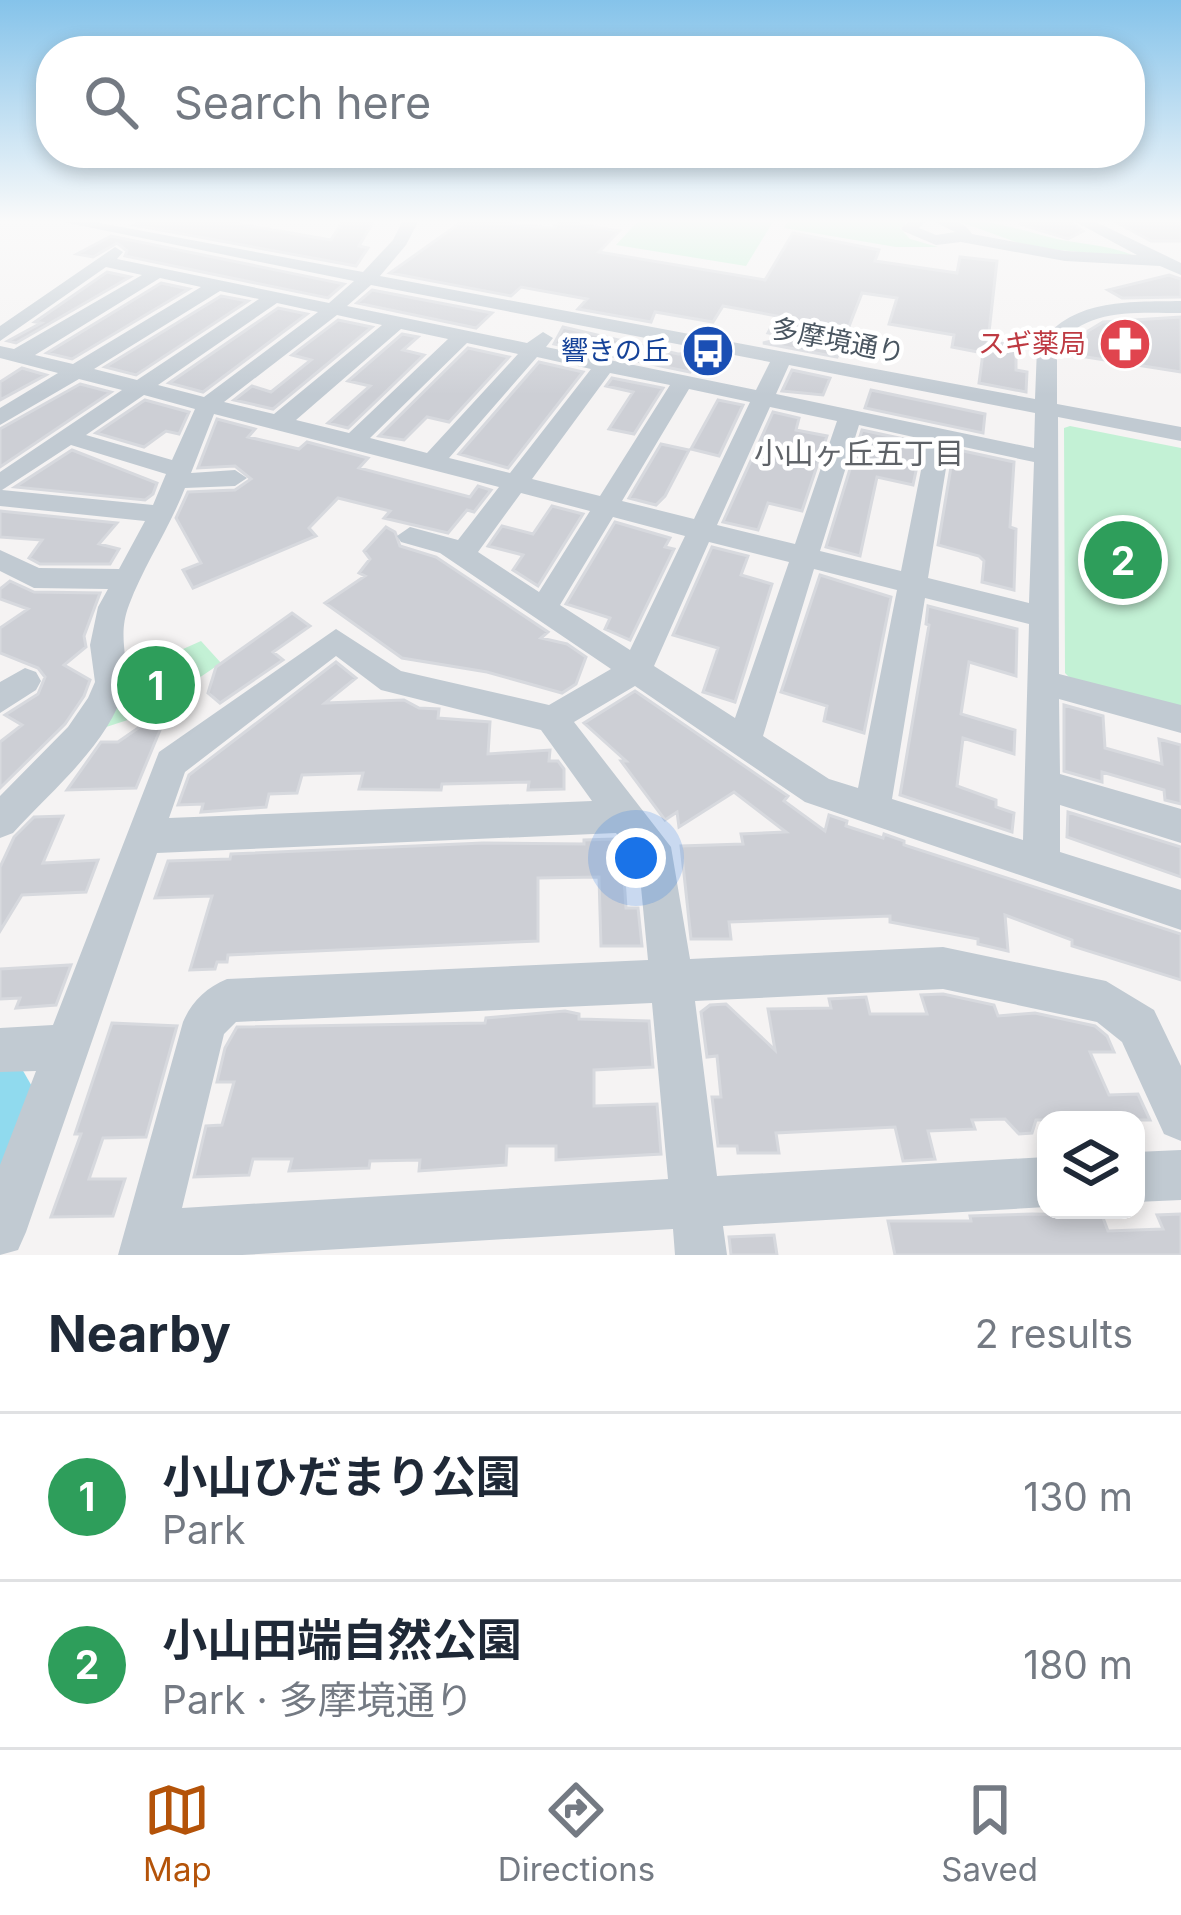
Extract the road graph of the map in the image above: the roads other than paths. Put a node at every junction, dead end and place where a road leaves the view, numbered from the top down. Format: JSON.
{"nodes":[{"id":1,"x":365,"y":278,"type":"edge"},
{"id":2,"x":78,"y":279,"type":"edge"},
{"id":3,"x":147,"y":279,"type":"edge"},
{"id":4,"x":185,"y":279,"type":"edge"},
{"id":5,"x":368,"y":279,"type":"edge"},
{"id":6,"x":217,"y":285,"type":"junction"},
{"id":7,"x":274,"y":297,"type":"junction"},
{"id":8,"x":1181,"y":307,"type":"edge"},
{"id":9,"x":334,"y":309,"type":"junction"},
{"id":10,"x":563,"y":316,"type":"junction"},
{"id":11,"x":397,"y":322,"type":"junction"},
{"id":12,"x":0,"y":335,"type":"edge"},
{"id":13,"x":463,"y":336,"type":"junction"},
{"id":14,"x":532,"y":350,"type":"junction"},
{"id":15,"x":9,"y":354,"type":"edge"},
{"id":16,"x":782,"y":358,"type":"junction"},
{"id":17,"x":605,"y":365,"type":"junction"},
{"id":18,"x":76,"y":371,"type":"junction"},
{"id":19,"x":683,"y":382,"type":"junction"},
{"id":20,"x":141,"y":388,"type":"junction"},
{"id":21,"x":763,"y":398,"type":"junction"},
{"id":22,"x":209,"y":405,"type":"junction"},
{"id":23,"x":1046,"y":408,"type":"junction"},
{"id":24,"x":850,"y":416,"type":"junction"},
{"id":25,"x":0,"y":418,"type":"edge"},
{"id":26,"x":278,"y":423,"type":"junction"},
{"id":27,"x":1181,"y":434,"type":"edge"},
{"id":28,"x":940,"y":435,"type":"junction"},
{"id":29,"x":68,"y":437,"type":"junction"},
{"id":30,"x":353,"y":442,"type":"junction"},
{"id":31,"x":1045,"y":457,"type":"junction"},
{"id":32,"x":432,"y":462,"type":"junction"},
{"id":33,"x":177,"y":476,"type":"junction"},
{"id":34,"x":226,"y":478,"type":"dead end"},
{"id":35,"x":0,"y":483,"type":"edge"},
{"id":36,"x":516,"y":484,"type":"junction"},
{"id":37,"x":0,"y":498,"type":"edge"},
{"id":38,"x":607,"y":506,"type":"junction"},
{"id":39,"x":162,"y":514,"type":"junction"},
{"id":40,"x":703,"y":531,"type":"junction"},
{"id":41,"x":410,"y":536,"type":"dead end"},
{"id":42,"x":462,"y":554,"type":"junction"},
{"id":43,"x":805,"y":557,"type":"junction"},
{"id":44,"x":0,"y":559,"type":"edge"},
{"id":45,"x":128,"y":579,"type":"junction"},
{"id":46,"x":913,"y":584,"type":"junction"},
{"id":47,"x":543,"y":609,"type":"junction"},
{"id":48,"x":1042,"y":617,"type":"junction"},
{"id":49,"x":636,"y":670,"type":"junction"},
{"id":50,"x":1042,"y":682,"type":"junction"},
{"id":51,"x":552,"y":719,"type":"junction"},
{"id":52,"x":1181,"y":719,"type":"edge"},
{"id":53,"x":744,"y":742,"type":"junction"},
{"id":54,"x":1041,"y":784,"type":"junction"},
{"id":55,"x":872,"y":809,"type":"junction"},
{"id":56,"x":626,"y":816,"type":"junction"},
{"id":57,"x":0,"y":821,"type":"edge"},
{"id":58,"x":1181,"y":826,"type":"edge"},
{"id":59,"x":144,"y":836,"type":"junction"},
{"id":60,"x":1041,"y":864,"type":"junction"},
{"id":61,"x":1181,"y":910,"type":"edge"},
{"id":62,"x":671,"y":981,"type":"junction"},
{"id":63,"x":68,"y":1047,"type":"junction"},
{"id":64,"x":0,"y":1050,"type":"edge"},
{"id":65,"x":1181,"y":1115,"type":"edge"},
{"id":66,"x":1181,"y":1174,"type":"edge"},
{"id":67,"x":1145,"y":1176,"type":"edge"},
{"id":68,"x":1037,"y":1183,"type":"edge"},
{"id":69,"x":695,"y":1203,"type":"junction"},
{"id":70,"x":0,"y":1232,"type":"edge"},
{"id":71,"x":146,"y":1245,"type":"edge"},
{"id":72,"x":700,"y":1255,"type":"edge"}],
"edges":[{"from":1,"to":9,"type":"street"},
{"from":2,"to":12,"type":"street"},
{"from":3,"to":15,"type":"street"},
{"from":4,"to":6,"type":"street"},
{"from":5,"to":10,"type":"street","name":"多摩境通り"},
{"from":6,"to":7,"type":"street"},
{"from":6,"to":18,"type":"street"},
{"from":7,"to":9,"type":"street"},
{"from":7,"to":20,"type":"street"},
{"from":8,"to":23,"type":"street"},
{"from":9,"to":11,"type":"street"},
{"from":9,"to":22,"type":"street"},
{"from":10,"to":14,"type":"street"},
{"from":10,"to":16,"type":"street","name":"多摩境通り"},
{"from":11,"to":13,"type":"street"},
{"from":11,"to":26,"type":"street"},
{"from":13,"to":14,"type":"street"},
{"from":13,"to":30,"type":"street"},
{"from":14,"to":17,"type":"street"},
{"from":14,"to":32,"type":"street"},
{"from":15,"to":18,"type":"street"},
{"from":16,"to":21,"type":"street"},
{"from":16,"to":23,"type":"street","name":"多摩境通り"},
{"from":17,"to":19,"type":"street"},
{"from":17,"to":36,"type":"street"},
{"from":18,"to":20,"type":"street"},
{"from":18,"to":25,"type":"street"},
{"from":19,"to":21,"type":"street"},
{"from":19,"to":38,"type":"street"},
{"from":20,"to":22,"type":"street"},
{"from":20,"to":29,"type":"street"},
{"from":21,"to":24,"type":"street"},
{"from":21,"to":40,"type":"street"},
{"from":22,"to":26,"type":"street"},
{"from":22,"to":33,"type":"street"},
{"from":23,"to":27,"type":"street","name":"多摩境通り"},
{"from":23,"to":31,"type":"street"},
{"from":24,"to":28,"type":"street"},
{"from":24,"to":43,"type":"street"},
{"from":26,"to":30,"type":"street"},
{"from":28,"to":31,"type":"street"},
{"from":28,"to":46,"type":"street"},
{"from":29,"to":33,"type":"street"},
{"from":29,"to":35,"type":"street"},
{"from":30,"to":32,"type":"street"},
{"from":31,"to":48,"type":"street"},
{"from":32,"to":36,"type":"street"},
{"from":33,"to":34,"type":"street"},
{"from":33,"to":39,"type":"street"},
{"from":36,"to":38,"type":"street"},
{"from":36,"to":42,"type":"street"},
{"from":37,"to":39,"type":"street"},
{"from":38,"to":40,"type":"street"},
{"from":38,"to":47,"type":"street"},
{"from":39,"to":45,"type":"street"},
{"from":40,"to":43,"type":"street"},
{"from":40,"to":49,"type":"street"},
{"from":41,"to":42,"type":"street"},
{"from":42,"to":47,"type":"street"},
{"from":43,"to":46,"type":"street"},
{"from":43,"to":53,"type":"street"},
{"from":44,"to":45,"type":"street"},
{"from":45,"to":57,"type":"street"},
{"from":46,"to":48,"type":"street"},
{"from":46,"to":55,"type":"street"},
{"from":47,"to":49,"type":"street"},
{"from":48,"to":50,"type":"street"},
{"from":49,"to":51,"type":"street"},
{"from":49,"to":53,"type":"street"},
{"from":50,"to":52,"type":"street"},
{"from":50,"to":54,"type":"street"},
{"from":51,"to":56,"type":"street"},
{"from":51,"to":59,"type":"street"},
{"from":53,"to":55,"type":"street"},
{"from":54,"to":58,"type":"street"},
{"from":54,"to":60,"type":"street"},
{"from":55,"to":60,"type":"street"},
{"from":56,"to":59,"type":"street"},
{"from":56,"to":62,"type":"street"},
{"from":59,"to":63,"type":"street"},
{"from":60,"to":61,"type":"street"},
{"from":62,"to":65,"type":"street"},
{"from":62,"to":69,"type":"street"},
{"from":62,"to":71,"type":"street"},
{"from":63,"to":64,"type":"street"},
{"from":63,"to":70,"type":"street"},
{"from":66,"to":67,"type":"street"},
{"from":68,"to":69,"type":"street"},
{"from":69,"to":71,"type":"street"},
{"from":69,"to":72,"type":"street"}]}
